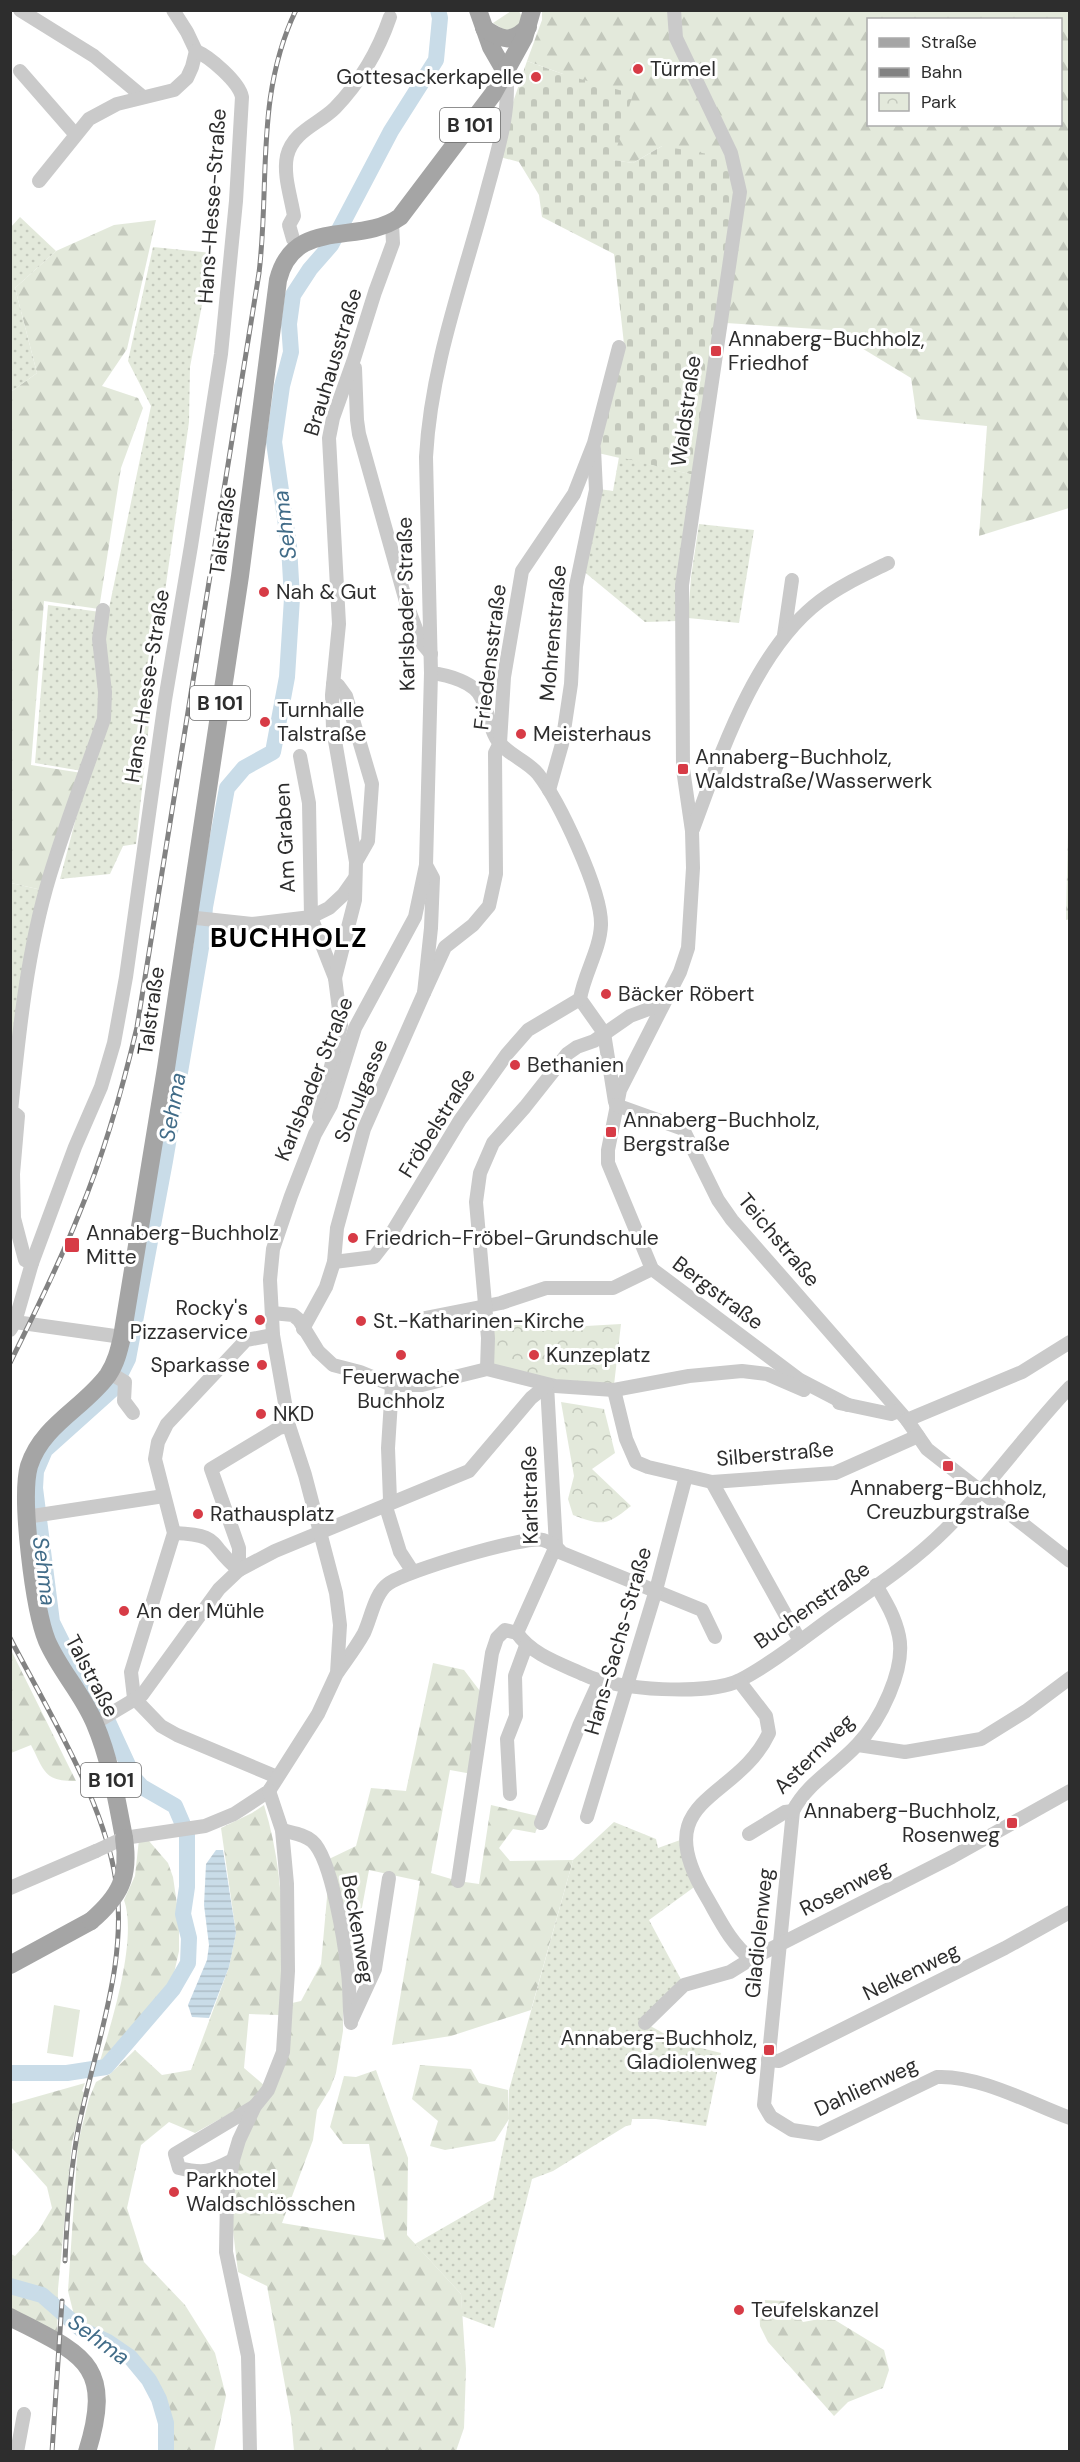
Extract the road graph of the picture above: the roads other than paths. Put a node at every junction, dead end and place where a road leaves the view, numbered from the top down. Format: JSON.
{"nodes":[{"id":1,"x":20,"y":10,"type":"edge"},
{"id":2,"x":174,"y":10,"type":"edge"},
{"id":3,"x":674,"y":10,"type":"edge"},
{"id":4,"x":390,"y":17,"type":"dead end"},
{"id":5,"x":481,"y":19,"type":"edge"},
{"id":6,"x":530,"y":19,"type":"edge"},
{"id":7,"x":196,"y":51,"type":"junction"},
{"id":8,"x":20,"y":71,"type":"dead end"},
{"id":9,"x":506,"y":73,"type":"junction"},
{"id":10,"x":143,"y":97,"type":"junction"},
{"id":11,"x":75,"y":134,"type":"junction"},
{"id":12,"x":39,"y":181,"type":"dead end"},
{"id":13,"x":392,"y":223,"type":"junction"},
{"id":14,"x":299,"y":246,"type":"junction"},
{"id":15,"x":619,"y":347,"type":"dead end"},
{"id":16,"x":354,"y":359,"type":"junction"},
{"id":17,"x":594,"y":443,"type":"junction"},
{"id":18,"x":888,"y":564,"type":"dead end"},
{"id":19,"x":792,"y":580,"type":"dead end"},
{"id":20,"x":103,"y":610,"type":"dead end"},
{"id":21,"x":783,"y":637,"type":"junction"},
{"id":22,"x":431,"y":654,"type":"junction"},
{"id":23,"x":431,"y":673,"type":"junction"},
{"id":24,"x":333,"y":684,"type":"junction"},
{"id":25,"x":500,"y":743,"type":"junction"},
{"id":26,"x":300,"y":756,"type":"dead end"},
{"id":27,"x":549,"y":790,"type":"junction"},
{"id":28,"x":692,"y":831,"type":"junction"},
{"id":29,"x":356,"y":862,"type":"junction"},
{"id":30,"x":426,"y":865,"type":"junction"},
{"id":31,"x":355,"y":878,"type":"junction"},
{"id":32,"x":191,"y":917,"type":"junction"},
{"id":33,"x":311,"y":917,"type":"junction"},
{"id":34,"x":335,"y":978,"type":"junction"},
{"id":35,"x":423,"y":993,"type":"junction"},
{"id":36,"x":580,"y":999,"type":"junction"},
{"id":37,"x":662,"y":1004,"type":"junction"},
{"id":38,"x":604,"y":1034,"type":"junction"},
{"id":39,"x":616,"y":1105,"type":"junction"},
{"id":40,"x":11,"y":1112,"type":"edge"},
{"id":41,"x":315,"y":1134,"type":"junction"},
{"id":42,"x":334,"y":1262,"type":"junction"},
{"id":43,"x":32,"y":1263,"type":"junction"},
{"id":44,"x":651,"y":1269,"type":"junction"},
{"id":45,"x":484,"y":1306,"type":"junction"},
{"id":46,"x":272,"y":1313,"type":"junction"},
{"id":47,"x":424,"y":1318,"type":"dead end"},
{"id":48,"x":13,"y":1326,"type":"edge"},
{"id":49,"x":303,"y":1329,"type":"junction"},
{"id":50,"x":273,"y":1335,"type":"junction"},
{"id":51,"x":123,"y":1336,"type":"junction"},
{"id":52,"x":1070,"y":1342,"type":"edge"},
{"id":53,"x":488,"y":1369,"type":"junction"},
{"id":54,"x":116,"y":1377,"type":"junction"},
{"id":55,"x":392,"y":1385,"type":"junction"},
{"id":56,"x":547,"y":1385,"type":"junction"},
{"id":57,"x":1070,"y":1387,"type":"edge"},
{"id":58,"x":614,"y":1390,"type":"junction"},
{"id":59,"x":848,"y":1405,"type":"junction"},
{"id":60,"x":133,"y":1413,"type":"dead end"},
{"id":61,"x":902,"y":1416,"type":"junction"},
{"id":62,"x":289,"y":1426,"type":"junction"},
{"id":63,"x":918,"y":1436,"type":"junction"},
{"id":64,"x":686,"y":1476,"type":"junction"},
{"id":65,"x":712,"y":1482,"type":"junction"},
{"id":66,"x":980,"y":1491,"type":"junction"},
{"id":67,"x":164,"y":1496,"type":"junction"},
{"id":68,"x":386,"y":1507,"type":"junction"},
{"id":69,"x":35,"y":1516,"type":"junction"},
{"id":70,"x":174,"y":1533,"type":"junction"},
{"id":71,"x":321,"y":1533,"type":"junction"},
{"id":72,"x":556,"y":1546,"type":"junction"},
{"id":73,"x":1070,"y":1561,"type":"edge"},
{"id":74,"x":239,"y":1570,"type":"junction"},
{"id":75,"x":413,"y":1572,"type":"junction"},
{"id":76,"x":876,"y":1585,"type":"junction"},
{"id":77,"x":656,"y":1590,"type":"junction"},
{"id":78,"x":517,"y":1633,"type":"junction"},
{"id":79,"x":715,"y":1637,"type":"dead end"},
{"id":80,"x":800,"y":1641,"type":"junction"},
{"id":81,"x":526,"y":1646,"type":"junction"},
{"id":82,"x":337,"y":1673,"type":"junction"},
{"id":83,"x":1070,"y":1678,"type":"edge"},
{"id":84,"x":739,"y":1681,"type":"junction"},
{"id":85,"x":599,"y":1682,"type":"junction"},
{"id":86,"x":627,"y":1687,"type":"junction"},
{"id":87,"x":134,"y":1698,"type":"junction"},
{"id":88,"x":98,"y":1722,"type":"junction"},
{"id":89,"x":858,"y":1744,"type":"junction"},
{"id":90,"x":277,"y":1777,"type":"junction"},
{"id":91,"x":269,"y":1791,"type":"junction"},
{"id":92,"x":1070,"y":1791,"type":"edge"},
{"id":93,"x":510,"y":1794,"type":"dead end"},
{"id":94,"x":793,"y":1811,"type":"junction"},
{"id":95,"x":587,"y":1817,"type":"dead end"},
{"id":96,"x":541,"y":1823,"type":"dead end"},
{"id":97,"x":282,"y":1830,"type":"junction"},
{"id":98,"x":749,"y":1834,"type":"dead end"},
{"id":99,"x":124,"y":1838,"type":"junction"},
{"id":100,"x":389,"y":1878,"type":"dead end"},
{"id":101,"x":458,"y":1881,"type":"dead end"},
{"id":102,"x":10,"y":1888,"type":"edge"},
{"id":103,"x":1070,"y":1912,"type":"edge"},
{"id":104,"x":778,"y":1946,"type":"junction"},
{"id":105,"x":751,"y":1959,"type":"junction"},
{"id":106,"x":10,"y":1965,"type":"edge"},
{"id":107,"x":645,"y":2023,"type":"dead end"},
{"id":108,"x":768,"y":2060,"type":"junction"},
{"id":109,"x":255,"y":2106,"type":"junction"},
{"id":110,"x":1070,"y":2118,"type":"edge"},
{"id":111,"x":233,"y":2160,"type":"junction"},
{"id":112,"x":10,"y":2317,"type":"edge"},
{"id":113,"x":24,"y":2414,"type":"dead end"},
{"id":114,"x":16,"y":2451,"type":"edge"},
{"id":115,"x":87,"y":2451,"type":"edge"},
{"id":116,"x":250,"y":2451,"type":"edge"}],
"edges":[{"from":1,"to":10,"type":"street"},
{"from":2,"to":7,"type":"street"},
{"from":3,"to":28,"type":"street","name":"Waldstraße"},
{"from":4,"to":14,"type":"street"},
{"from":5,"to":6,"type":"main road","number":"B 101"},
{"from":5,"to":9,"type":"main road","name":"Karlsbader Straße"},
{"from":6,"to":9,"type":"main road","number":"B 101"},
{"from":7,"to":10,"type":"street"},
{"from":7,"to":43,"type":"street","name":"Hans-Hesse-Straße"},
{"from":8,"to":11,"type":"street"},
{"from":9,"to":13,"type":"main road","number":"B 101"},
{"from":9,"to":22,"type":"street","name":"Karlsbader Straße"},
{"from":10,"to":11,"type":"street"},
{"from":11,"to":12,"type":"street"},
{"from":13,"to":14,"type":"main road","number":"B 101"},
{"from":13,"to":16,"type":"street","name":"Brauhausstraße"},
{"from":14,"to":32,"type":"main road","name":"Talstraße","number":"B 101"},
{"from":15,"to":17,"type":"street","name":"Friedensstraße"},
{"from":16,"to":22,"type":"street"},
{"from":16,"to":24,"type":"street","name":"Brauhausstraße"},
{"from":17,"to":25,"type":"street","name":"Friedensstraße"},
{"from":17,"to":27,"type":"street","name":"Mohrenstraße"},
{"from":18,"to":21,"type":"street"},
{"from":19,"to":21,"type":"street"},
{"from":20,"to":40,"type":"street"},
{"from":21,"to":28,"type":"street"},
{"from":22,"to":23,"type":"street","name":"Karlsbader Straße"},
{"from":23,"to":25,"type":"street"},
{"from":23,"to":30,"type":"street","name":"Karlsbader Straße"},
{"from":24,"to":29,"type":"street","name":"Brauhausstraße"},
{"from":24,"to":29,"type":"street"},
{"from":25,"to":27,"type":"street"},
{"from":25,"to":35,"type":"street","name":"Friedensstraße"},
{"from":26,"to":33,"type":"street","name":"Am Graben"},
{"from":27,"to":36,"type":"street"},
{"from":28,"to":37,"type":"street","name":"Bergstraße"},
{"from":29,"to":31,"type":"street","name":"Brauhausstraße"},
{"from":30,"to":35,"type":"street","name":"Schulgasse"},
{"from":30,"to":41,"type":"street","name":"Karlsbader Straße"},
{"from":31,"to":33,"type":"street"},
{"from":31,"to":34,"type":"street","name":"Brauhausstraße"},
{"from":32,"to":33,"type":"street"},
{"from":32,"to":51,"type":"main road","name":"Talstraße","number":"B 101"},
{"from":33,"to":34,"type":"street"},
{"from":34,"to":41,"type":"street"},
{"from":35,"to":42,"type":"street","name":"Schulgasse"},
{"from":36,"to":38,"type":"street"},
{"from":36,"to":42,"type":"street","name":"Fröbelstraße"},
{"from":37,"to":38,"type":"street"},
{"from":37,"to":39,"type":"street","name":"Bergstraße"},
{"from":38,"to":39,"type":"street"},
{"from":38,"to":45,"type":"street"},
{"from":39,"to":44,"type":"street","name":"Bergstraße"},
{"from":39,"to":61,"type":"street","name":"Teichstraße"},
{"from":40,"to":43,"type":"street"},
{"from":41,"to":46,"type":"street","name":"Karlsbader Straße"},
{"from":42,"to":49,"type":"street","name":"Schulgasse"},
{"from":43,"to":48,"type":"street","name":"Hans-Hesse-Straße"},
{"from":44,"to":45,"type":"street"},
{"from":44,"to":59,"type":"street","name":"Bergstraße"},
{"from":45,"to":47,"type":"street"},
{"from":45,"to":53,"type":"street"},
{"from":46,"to":49,"type":"street"},
{"from":46,"to":50,"type":"street","name":"Karlsbader Straße"},
{"from":48,"to":51,"type":"street"},
{"from":49,"to":55,"type":"street"},
{"from":50,"to":62,"type":"street","name":"Karlsbader Straße"},
{"from":50,"to":67,"type":"street"},
{"from":51,"to":54,"type":"main road","name":"Talstraße","number":"B 101"},
{"from":52,"to":61,"type":"street"},
{"from":53,"to":55,"type":"street"},
{"from":53,"to":56,"type":"street"},
{"from":54,"to":60,"type":"street"},
{"from":54,"to":69,"type":"main road","name":"Talstraße","number":"B 101"},
{"from":55,"to":68,"type":"street"},
{"from":56,"to":58,"type":"street"},
{"from":56,"to":68,"type":"street"},
{"from":56,"to":72,"type":"street","name":"Karlstraße"},
{"from":57,"to":66,"type":"street","name":"Buchenstraße"},
{"from":58,"to":59,"type":"street"},
{"from":58,"to":64,"type":"street","name":"Silberstraße"},
{"from":59,"to":61,"type":"street"},
{"from":61,"to":63,"type":"street","name":"Teichstraße"},
{"from":62,"to":71,"type":"street","name":"Karlsbader Straße"},
{"from":62,"to":74,"type":"street"},
{"from":63,"to":65,"type":"street","name":"Silberstraße"},
{"from":63,"to":66,"type":"street","name":"Teichstraße"},
{"from":64,"to":65,"type":"street","name":"Silberstraße"},
{"from":64,"to":77,"type":"street","name":"Hans-Sachs-Straße"},
{"from":65,"to":80,"type":"street"},
{"from":66,"to":73,"type":"street","name":"Teichstraße"},
{"from":66,"to":76,"type":"street","name":"Buchenstraße"},
{"from":67,"to":69,"type":"street"},
{"from":67,"to":70,"type":"street"},
{"from":68,"to":71,"type":"street"},
{"from":68,"to":75,"type":"street"},
{"from":69,"to":88,"type":"main road","name":"Talstraße","number":"B 101"},
{"from":70,"to":74,"type":"street"},
{"from":70,"to":87,"type":"street"},
{"from":71,"to":74,"type":"street"},
{"from":71,"to":82,"type":"street","name":"Karlsbader Straße"},
{"from":72,"to":75,"type":"street"},
{"from":72,"to":77,"type":"street"},
{"from":72,"to":78,"type":"street","name":"Karlstraße"},
{"from":74,"to":87,"type":"street"},
{"from":75,"to":82,"type":"street"},
{"from":76,"to":80,"type":"street","name":"Buchenstraße"},
{"from":76,"to":89,"type":"street","name":"Asternweg"},
{"from":77,"to":79,"type":"street"},
{"from":77,"to":86,"type":"street","name":"Hans-Sachs-Straße"},
{"from":78,"to":81,"type":"street","name":"Buchenstraße"},
{"from":78,"to":101,"type":"street"},
{"from":80,"to":84,"type":"street","name":"Buchenstraße"},
{"from":81,"to":85,"type":"street","name":"Buchenstraße"},
{"from":81,"to":93,"type":"street"},
{"from":82,"to":90,"type":"street","name":"Karlsbader Straße"},
{"from":83,"to":89,"type":"street"},
{"from":84,"to":86,"type":"street","name":"Buchenstraße"},
{"from":84,"to":105,"type":"street"},
{"from":85,"to":86,"type":"street","name":"Buchenstraße"},
{"from":85,"to":96,"type":"street"},
{"from":86,"to":95,"type":"street","name":"Hans-Sachs-Straße"},
{"from":87,"to":88,"type":"street"},
{"from":87,"to":90,"type":"street"},
{"from":88,"to":99,"type":"main road","name":"Talstraße","number":"B 101"},
{"from":89,"to":94,"type":"street","name":"Asternweg"},
{"from":90,"to":91,"type":"street","name":"Karlsbader Straße"},
{"from":91,"to":97,"type":"street"},
{"from":91,"to":99,"type":"street","name":"Karlsbader Straße"},
{"from":92,"to":104,"type":"street","name":"Rosenweg"},
{"from":94,"to":98,"type":"street","name":"Asternweg"},
{"from":94,"to":104,"type":"street","name":"Gladiolenweg"},
{"from":97,"to":100,"type":"street","name":"Beckenweg"},
{"from":97,"to":109,"type":"street"},
{"from":99,"to":102,"type":"street","name":"Karlsbader Straße","bridge":true},
{"from":99,"to":106,"type":"main road","name":"Talstraße","number":"B 101","bridge":true},
{"from":103,"to":108,"type":"street","name":"Nelkenweg"},
{"from":104,"to":105,"type":"street","name":"Rosenweg"},
{"from":104,"to":108,"type":"street","name":"Gladiolenweg"},
{"from":105,"to":107,"type":"street","name":"Rosenweg"},
{"from":108,"to":110,"type":"street","name":"Dahlienweg"},
{"from":109,"to":111,"type":"street"},
{"from":109,"to":111,"type":"street"},
{"from":111,"to":116,"type":"street"},
{"from":112,"to":115,"type":"main road"},
{"from":113,"to":114,"type":"street"}]}
